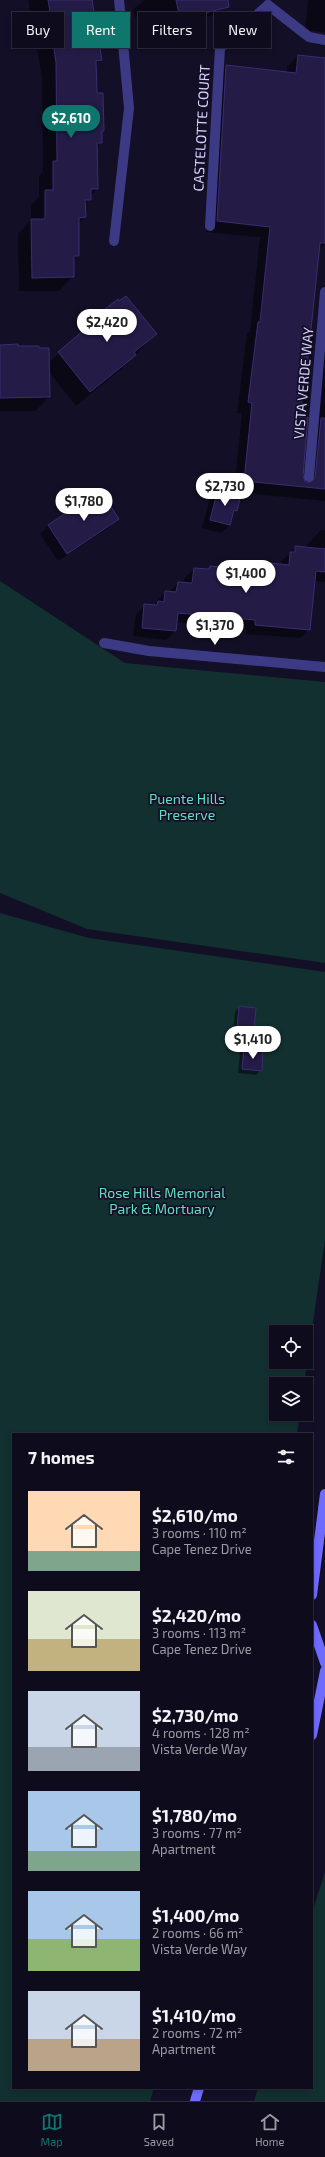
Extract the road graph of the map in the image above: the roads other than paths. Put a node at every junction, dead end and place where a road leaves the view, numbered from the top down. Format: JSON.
{"nodes":[{"id":1,"x":119,"y":0,"type":"edge"},
{"id":2,"x":267,"y":2,"type":"edge"},
{"id":3,"x":325,"y":40,"type":"edge"},
{"id":4,"x":210,"y":226,"type":"dead end"},
{"id":5,"x":114,"y":241,"type":"dead end"},
{"id":6,"x":325,"y":292,"type":"edge"},
{"id":7,"x":309,"y":477,"type":"dead end"},
{"id":8,"x":104,"y":643,"type":"dead end"},
{"id":9,"x":325,"y":667,"type":"edge"},
{"id":10,"x":325,"y":1494,"type":"edge"},
{"id":11,"x":313,"y":1587,"type":"edge"},
{"id":12,"x":313,"y":1628,"type":"edge"},
{"id":13,"x":325,"y":1663,"type":"edge"},
{"id":14,"x":325,"y":1671,"type":"edge"},
{"id":15,"x":313,"y":1730,"type":"edge"},
{"id":16,"x":199,"y":2089,"type":"edge"},
{"id":17,"x":195,"y":2101,"type":"edge"}],
"edges":[{"from":1,"to":5,"type":"street"},
{"from":2,"to":3,"type":"street"},
{"from":2,"to":4,"type":"street","name":"CASTELOTTE COURT"},
{"from":6,"to":7,"type":"street","name":"VISTA VERDE WAY"},
{"from":8,"to":9,"type":"street"},
{"from":10,"to":11,"type":"main road"},
{"from":12,"to":13,"type":"main road"},
{"from":14,"to":15,"type":"main road"},
{"from":16,"to":17,"type":"main road"}]}
